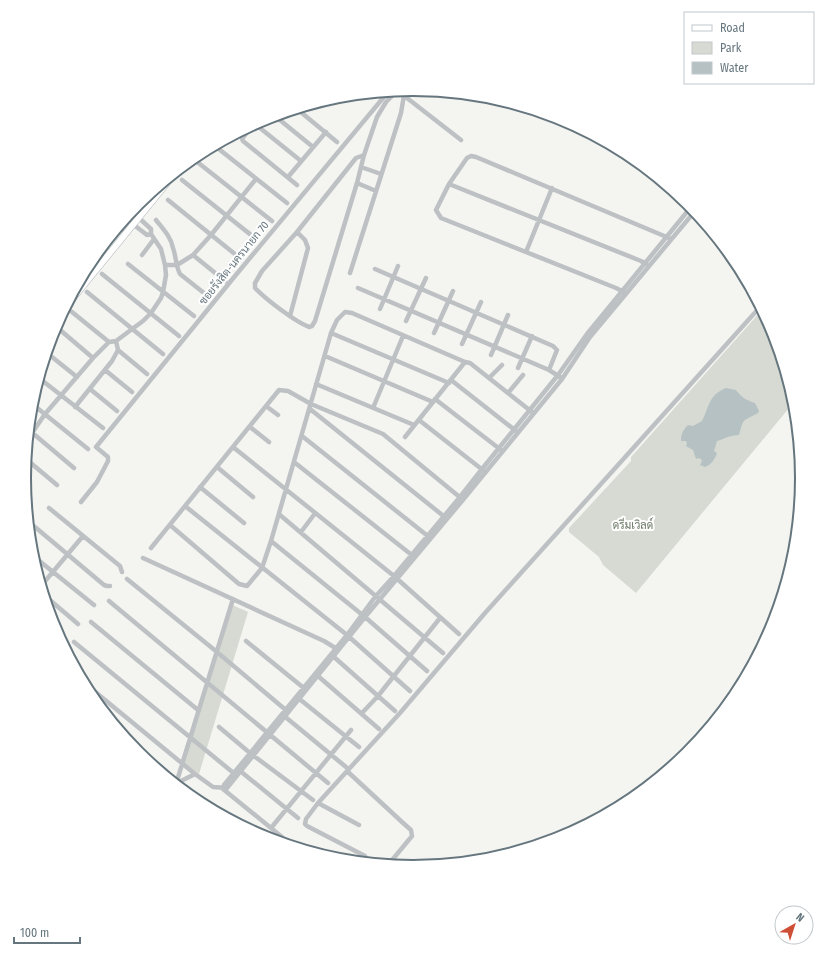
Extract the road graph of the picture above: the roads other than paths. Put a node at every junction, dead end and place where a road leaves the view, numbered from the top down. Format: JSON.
{"nodes":[{"id":1,"x":404,"y":96,"type":"edge"},
{"id":2,"x":406,"y":96,"type":"edge"},
{"id":3,"x":392,"y":97,"type":"edge"},
{"id":4,"x":383,"y":98,"type":"edge"},
{"id":5,"x":302,"y":113,"type":"edge"},
{"id":6,"x":280,"y":121,"type":"edge"},
{"id":7,"x":261,"y":129,"type":"edge"},
{"id":8,"x":326,"y":132,"type":"junction"},
{"id":9,"x":244,"y":136,"type":"edge"},
{"id":10,"x":460,"y":140,"type":"dead end"},
{"id":11,"x":337,"y":142,"type":"dead end"},
{"id":12,"x":313,"y":147,"type":"junction"},
{"id":13,"x":219,"y":150,"type":"edge"},
{"id":14,"x":364,"y":155,"type":"junction"},
{"id":15,"x":301,"y":161,"type":"junction"},
{"id":16,"x":199,"y":162,"type":"edge"},
{"id":17,"x":361,"y":167,"type":"junction"},
{"id":18,"x":382,"y":174,"type":"junction"},
{"id":19,"x":288,"y":177,"type":"junction"},
{"id":20,"x":256,"y":179,"type":"junction"},
{"id":21,"x":182,"y":180,"type":"dead end"},
{"id":22,"x":357,"y":184,"type":"junction"},
{"id":23,"x":449,"y":184,"type":"junction"},
{"id":24,"x":297,"y":185,"type":"dead end"},
{"id":25,"x":552,"y":188,"type":"junction"},
{"id":26,"x":376,"y":191,"type":"junction"},
{"id":27,"x":160,"y":192,"type":"edge"},
{"id":28,"x":241,"y":198,"type":"junction"},
{"id":29,"x":168,"y":200,"type":"dead end"},
{"id":30,"x":287,"y":203,"type":"dead end"},
{"id":31,"x":689,"y":215,"type":"edge"},
{"id":32,"x":226,"y":216,"type":"junction"},
{"id":33,"x":139,"y":218,"type":"junction"},
{"id":34,"x":156,"y":220,"type":"dead end"},
{"id":35,"x":538,"y":220,"type":"junction"},
{"id":36,"x":272,"y":221,"type":"dead end"},
{"id":37,"x":134,"y":225,"type":"junction"},
{"id":38,"x":123,"y":231,"type":"edge"},
{"id":39,"x":297,"y":232,"type":"junction"},
{"id":40,"x":128,"y":233,"type":"junction"},
{"id":41,"x":211,"y":235,"type":"junction"},
{"id":42,"x":153,"y":237,"type":"junction"},
{"id":43,"x":670,"y":238,"type":"junction"},
{"id":44,"x":256,"y":239,"type":"dead end"},
{"id":45,"x":526,"y":252,"type":"junction"},
{"id":46,"x":142,"y":255,"type":"dead end"},
{"id":47,"x":193,"y":255,"type":"junction"},
{"id":48,"x":241,"y":259,"type":"dead end"},
{"id":49,"x":128,"y":264,"type":"dead end"},
{"id":50,"x":165,"y":265,"type":"junction"},
{"id":51,"x":177,"y":265,"type":"junction"},
{"id":52,"x":647,"y":265,"type":"junction"},
{"id":53,"x":398,"y":266,"type":"dead end"},
{"id":54,"x":375,"y":269,"type":"dead end"},
{"id":55,"x":350,"y":273,"type":"dead end"},
{"id":56,"x":102,"y":274,"type":"dead end"},
{"id":57,"x":394,"y":277,"type":"junction"},
{"id":58,"x":426,"y":278,"type":"dead end"},
{"id":59,"x":225,"y":280,"type":"dead end"},
{"id":60,"x":358,"y":288,"type":"dead end"},
{"id":61,"x":81,"y":289,"type":"edge"},
{"id":62,"x":421,"y":289,"type":"junction"},
{"id":63,"x":453,"y":291,"type":"dead end"},
{"id":64,"x":87,"y":292,"type":"dead end"},
{"id":65,"x":163,"y":292,"type":"junction"},
{"id":66,"x":625,"y":292,"type":"junction"},
{"id":67,"x":209,"y":298,"type":"dead end"},
{"id":68,"x":384,"y":300,"type":"junction"},
{"id":69,"x":449,"y":300,"type":"junction"},
{"id":70,"x":481,"y":302,"type":"dead end"},
{"id":71,"x":380,"y":309,"type":"dead end"},
{"id":72,"x":756,"y":311,"type":"edge"},
{"id":73,"x":72,"y":312,"type":"dead end"},
{"id":74,"x":411,"y":312,"type":"junction"},
{"id":75,"x":476,"y":312,"type":"junction"},
{"id":76,"x":151,"y":313,"type":"junction"},
{"id":77,"x":508,"y":315,"type":"dead end"},
{"id":78,"x":194,"y":316,"type":"dead end"},
{"id":79,"x":290,"y":316,"type":"junction"},
{"id":80,"x":406,"y":321,"type":"dead end"},
{"id":81,"x":439,"y":324,"type":"junction"},
{"id":82,"x":504,"y":324,"type":"junction"},
{"id":83,"x":131,"y":329,"type":"junction"},
{"id":84,"x":61,"y":330,"type":"edge"},
{"id":85,"x":331,"y":333,"type":"junction"},
{"id":86,"x":434,"y":333,"type":"dead end"},
{"id":87,"x":179,"y":336,"type":"dead end"},
{"id":88,"x":403,"y":336,"type":"junction"},
{"id":89,"x":466,"y":336,"type":"junction"},
{"id":90,"x":532,"y":336,"type":"junction"},
{"id":91,"x":116,"y":341,"type":"junction"},
{"id":92,"x":109,"y":342,"type":"junction"},
{"id":93,"x":462,"y":344,"type":"dead end"},
{"id":94,"x":494,"y":347,"type":"junction"},
{"id":95,"x":118,"y":350,"type":"junction"},
{"id":96,"x":163,"y":354,"type":"dead end"},
{"id":97,"x":491,"y":355,"type":"dead end"},
{"id":98,"x":51,"y":356,"type":"edge"},
{"id":99,"x":325,"y":356,"type":"junction"},
{"id":100,"x":93,"y":358,"type":"junction"},
{"id":101,"x":393,"y":359,"type":"junction"},
{"id":102,"x":522,"y":359,"type":"junction"},
{"id":103,"x":465,"y":362,"type":"junction"},
{"id":104,"x":502,"y":365,"type":"dead end"},
{"id":105,"x":518,"y":368,"type":"dead end"},
{"id":106,"x":105,"y":370,"type":"junction"},
{"id":107,"x":549,"y":370,"type":"junction"},
{"id":108,"x":147,"y":374,"type":"dead end"},
{"id":109,"x":523,"y":375,"type":"dead end"},
{"id":110,"x":77,"y":377,"type":"junction"},
{"id":111,"x":560,"y":377,"type":"junction"},
{"id":112,"x":490,"y":378,"type":"junction"},
{"id":113,"x":384,"y":381,"type":"junction"},
{"id":114,"x":450,"y":381,"type":"junction"},
{"id":115,"x":44,"y":382,"type":"edge"},
{"id":116,"x":316,"y":384,"type":"junction"},
{"id":117,"x":90,"y":389,"type":"junction"},
{"id":118,"x":132,"y":392,"type":"dead end"},
{"id":119,"x":508,"y":393,"type":"junction"},
{"id":120,"x":61,"y":396,"type":"junction"},
{"id":121,"x":434,"y":400,"type":"junction"},
{"id":122,"x":266,"y":406,"type":"junction"},
{"id":123,"x":310,"y":406,"type":"junction"},
{"id":124,"x":75,"y":407,"type":"junction"},
{"id":125,"x":37,"y":408,"type":"edge"},
{"id":126,"x":373,"y":408,"type":"junction"},
{"id":127,"x":117,"y":412,"type":"dead end"},
{"id":128,"x":532,"y":412,"type":"junction"},
{"id":129,"x":45,"y":414,"type":"junction"},
{"id":130,"x":278,"y":415,"type":"dead end"},
{"id":131,"x":419,"y":420,"type":"junction"},
{"id":132,"x":414,"y":425,"type":"junction"},
{"id":133,"x":34,"y":427,"type":"edge"},
{"id":134,"x":250,"y":427,"type":"junction"},
{"id":135,"x":102,"y":428,"type":"dead end"},
{"id":136,"x":516,"y":431,"type":"junction"},
{"id":137,"x":34,"y":433,"type":"edge"},
{"id":138,"x":302,"y":436,"type":"junction"},
{"id":139,"x":405,"y":437,"type":"dead end"},
{"id":140,"x":269,"y":442,"type":"dead end"},
{"id":141,"x":233,"y":447,"type":"junction"},
{"id":142,"x":88,"y":449,"type":"dead end"},
{"id":143,"x":500,"y":450,"type":"junction"},
{"id":144,"x":294,"y":462,"type":"junction"},
{"id":145,"x":32,"y":464,"type":"edge"},
{"id":146,"x":217,"y":467,"type":"junction"},
{"id":147,"x":74,"y":468,"type":"dead end"},
{"id":148,"x":483,"y":470,"type":"junction"},
{"id":149,"x":57,"y":485,"type":"dead end"},
{"id":150,"x":200,"y":487,"type":"junction"},
{"id":151,"x":286,"y":489,"type":"junction"},
{"id":152,"x":253,"y":497,"type":"dead end"},
{"id":153,"x":463,"y":501,"type":"junction"},
{"id":154,"x":81,"y":502,"type":"dead end"},
{"id":155,"x":185,"y":506,"type":"junction"},
{"id":156,"x":49,"y":508,"type":"dead end"},
{"id":157,"x":280,"y":515,"type":"junction"},
{"id":158,"x":313,"y":516,"type":"dead end"},
{"id":159,"x":446,"y":517,"type":"junction"},
{"id":160,"x":244,"y":523,"type":"dead end"},
{"id":161,"x":170,"y":525,"type":"junction"},
{"id":162,"x":35,"y":527,"type":"dead end"},
{"id":163,"x":301,"y":532,"type":"junction"},
{"id":164,"x":83,"y":536,"type":"junction"},
{"id":165,"x":429,"y":537,"type":"junction"},
{"id":166,"x":271,"y":542,"type":"junction"},
{"id":167,"x":151,"y":548,"type":"dead end"},
{"id":168,"x":68,"y":554,"type":"junction"},
{"id":169,"x":413,"y":556,"type":"junction"},
{"id":170,"x":143,"y":558,"type":"dead end"},
{"id":171,"x":40,"y":562,"type":"edge"},
{"id":172,"x":262,"y":568,"type":"junction"},
{"id":173,"x":53,"y":572,"type":"junction"},
{"id":174,"x":122,"y":572,"type":"dead end"},
{"id":175,"x":396,"y":577,"type":"junction"},
{"id":176,"x":127,"y":579,"type":"dead end"},
{"id":177,"x":45,"y":581,"type":"edge"},
{"id":178,"x":110,"y":586,"type":"dead end"},
{"id":179,"x":377,"y":598,"type":"junction"},
{"id":180,"x":233,"y":599,"type":"junction"},
{"id":181,"x":51,"y":601,"type":"edge"},
{"id":182,"x":108,"y":602,"type":"dead end"},
{"id":183,"x":94,"y":605,"type":"dead end"},
{"id":184,"x":364,"y":616,"type":"junction"},
{"id":185,"x":440,"y":618,"type":"junction"},
{"id":186,"x":91,"y":622,"type":"dead end"},
{"id":187,"x":78,"y":624,"type":"dead end"},
{"id":188,"x":459,"y":634,"type":"dead end"},
{"id":189,"x":348,"y":636,"type":"junction"},
{"id":190,"x":424,"y":637,"type":"junction"},
{"id":191,"x":246,"y":641,"type":"dead end"},
{"id":192,"x":74,"y":642,"type":"dead end"},
{"id":193,"x":337,"y":649,"type":"junction"},
{"id":194,"x":217,"y":652,"type":"junction"},
{"id":195,"x":443,"y":653,"type":"dead end"},
{"id":196,"x":409,"y":656,"type":"junction"},
{"id":197,"x":334,"y":657,"type":"junction"},
{"id":198,"x":427,"y":671,"type":"dead end"},
{"id":199,"x":318,"y":676,"type":"junction"},
{"id":200,"x":393,"y":676,"type":"junction"},
{"id":201,"x":206,"y":682,"type":"junction"},
{"id":202,"x":305,"y":689,"type":"junction"},
{"id":203,"x":410,"y":691,"type":"dead end"},
{"id":204,"x":96,"y":692,"type":"edge"},
{"id":205,"x":378,"y":696,"type":"junction"},
{"id":206,"x":298,"y":698,"type":"junction"},
{"id":207,"x":198,"y":710,"type":"junction"},
{"id":208,"x":287,"y":711,"type":"junction"},
{"id":209,"x":395,"y":711,"type":"dead end"},
{"id":210,"x":362,"y":713,"type":"junction"},
{"id":211,"x":283,"y":715,"type":"junction"},
{"id":212,"x":219,"y":727,"type":"dead end"},
{"id":213,"x":379,"y":729,"type":"dead end"},
{"id":214,"x":352,"y":730,"type":"dead end"},
{"id":215,"x":268,"y":734,"type":"junction"},
{"id":216,"x":346,"y":736,"type":"junction"},
{"id":217,"x":190,"y":737,"type":"junction"},
{"id":218,"x":359,"y":747,"type":"dead end"},
{"id":219,"x":252,"y":754,"type":"junction"},
{"id":220,"x":331,"y":754,"type":"junction"},
{"id":221,"x":182,"y":762,"type":"junction"},
{"id":222,"x":347,"y":769,"type":"junction"},
{"id":223,"x":237,"y":772,"type":"junction"},
{"id":224,"x":316,"y":772,"type":"junction"},
{"id":225,"x":195,"y":774,"type":"junction"},
{"id":226,"x":177,"y":779,"type":"edge"},
{"id":227,"x":180,"y":782,"type":"edge"},
{"id":228,"x":328,"y":783,"type":"dead end"},
{"id":229,"x":223,"y":789,"type":"junction"},
{"id":230,"x":301,"y":791,"type":"junction"},
{"id":231,"x":315,"y":802,"type":"junction"},
{"id":232,"x":287,"y":809,"type":"junction"},
{"id":233,"x":298,"y":818,"type":"dead end"},
{"id":234,"x":359,"y":825,"type":"dead end"},
{"id":235,"x":271,"y":828,"type":"junction"},
{"id":236,"x":282,"y":837,"type":"dead end"},
{"id":237,"x":365,"y":856,"type":"dead end"},
{"id":238,"x":392,"y":860,"type":"edge"}],
"edges":[{"from":1,"to":18,"type":"street"},
{"from":2,"to":10,"type":"street"},
{"from":3,"to":14,"type":"street"},
{"from":4,"to":154,"type":"street","name":"ซอยรังสิต-นครนายก 70"},
{"from":5,"to":8,"type":"street"},
{"from":6,"to":12,"type":"street"},
{"from":7,"to":15,"type":"street"},
{"from":8,"to":11,"type":"street"},
{"from":8,"to":12,"type":"street"},
{"from":9,"to":19,"type":"street"},
{"from":12,"to":15,"type":"street"},
{"from":13,"to":20,"type":"street"},
{"from":14,"to":17,"type":"street"},
{"from":14,"to":39,"type":"street"},
{"from":15,"to":19,"type":"street"},
{"from":16,"to":28,"type":"street"},
{"from":17,"to":18,"type":"street"},
{"from":17,"to":22,"type":"street"},
{"from":18,"to":26,"type":"street"},
{"from":19,"to":24,"type":"street"},
{"from":20,"to":28,"type":"street"},
{"from":20,"to":30,"type":"street"},
{"from":21,"to":32,"type":"street"},
{"from":22,"to":26,"type":"street"},
{"from":22,"to":79,"type":"street"},
{"from":23,"to":25,"type":"street"},
{"from":23,"to":35,"type":"street"},
{"from":23,"to":45,"type":"street"},
{"from":25,"to":35,"type":"street"},
{"from":25,"to":43,"type":"street"},
{"from":26,"to":55,"type":"street"},
{"from":27,"to":33,"type":"street"},
{"from":28,"to":32,"type":"street"},
{"from":28,"to":36,"type":"street"},
{"from":29,"to":41,"type":"street"},
{"from":31,"to":43,"type":"street"},
{"from":32,"to":41,"type":"street"},
{"from":32,"to":44,"type":"street"},
{"from":33,"to":37,"type":"street"},
{"from":33,"to":42,"type":"street"},
{"from":34,"to":51,"type":"street"},
{"from":35,"to":45,"type":"street"},
{"from":35,"to":52,"type":"street"},
{"from":37,"to":40,"type":"street"},
{"from":37,"to":42,"type":"street"},
{"from":38,"to":40,"type":"street"},
{"from":39,"to":79,"type":"street"},
{"from":39,"to":79,"type":"street"},
{"from":40,"to":61,"type":"street"},
{"from":41,"to":47,"type":"street"},
{"from":41,"to":48,"type":"street"},
{"from":42,"to":46,"type":"street"},
{"from":42,"to":50,"type":"street"},
{"from":43,"to":52,"type":"street"},
{"from":45,"to":66,"type":"street"},
{"from":47,"to":51,"type":"street"},
{"from":47,"to":59,"type":"street"},
{"from":49,"to":65,"type":"street"},
{"from":50,"to":51,"type":"street"},
{"from":50,"to":65,"type":"street"},
{"from":51,"to":67,"type":"street"},
{"from":52,"to":66,"type":"street"},
{"from":53,"to":57,"type":"street"},
{"from":54,"to":57,"type":"street"},
{"from":56,"to":76,"type":"street"},
{"from":57,"to":62,"type":"street"},
{"from":57,"to":68,"type":"street"},
{"from":58,"to":62,"type":"street"},
{"from":60,"to":68,"type":"street"},
{"from":62,"to":69,"type":"street"},
{"from":62,"to":74,"type":"street"},
{"from":63,"to":69,"type":"street"},
{"from":64,"to":83,"type":"street"},
{"from":65,"to":76,"type":"street"},
{"from":65,"to":78,"type":"street"},
{"from":66,"to":111,"type":"street"},
{"from":68,"to":71,"type":"street"},
{"from":68,"to":74,"type":"street"},
{"from":69,"to":75,"type":"street"},
{"from":69,"to":81,"type":"street"},
{"from":70,"to":75,"type":"street"},
{"from":72,"to":222,"type":"street"},
{"from":73,"to":92,"type":"street"},
{"from":74,"to":80,"type":"street"},
{"from":74,"to":81,"type":"street"},
{"from":75,"to":82,"type":"street"},
{"from":75,"to":89,"type":"street"},
{"from":76,"to":83,"type":"street"},
{"from":76,"to":87,"type":"street"},
{"from":77,"to":82,"type":"street"},
{"from":81,"to":86,"type":"street"},
{"from":81,"to":89,"type":"street"},
{"from":82,"to":90,"type":"street"},
{"from":82,"to":94,"type":"street"},
{"from":83,"to":91,"type":"street"},
{"from":83,"to":96,"type":"street"},
{"from":84,"to":100,"type":"street"},
{"from":85,"to":88,"type":"street"},
{"from":85,"to":99,"type":"street"},
{"from":85,"to":101,"type":"street"},
{"from":88,"to":101,"type":"street"},
{"from":88,"to":103,"type":"street"},
{"from":89,"to":93,"type":"street"},
{"from":89,"to":94,"type":"street"},
{"from":90,"to":102,"type":"street"},
{"from":90,"to":107,"type":"street"},
{"from":91,"to":92,"type":"street"},
{"from":91,"to":95,"type":"street"},
{"from":92,"to":100,"type":"street"},
{"from":94,"to":97,"type":"street"},
{"from":94,"to":102,"type":"street"},
{"from":95,"to":106,"type":"street"},
{"from":95,"to":108,"type":"street"},
{"from":98,"to":110,"type":"street"},
{"from":99,"to":113,"type":"street"},
{"from":99,"to":116,"type":"street"},
{"from":100,"to":110,"type":"street"},
{"from":101,"to":113,"type":"street"},
{"from":101,"to":114,"type":"street"},
{"from":102,"to":105,"type":"street"},
{"from":102,"to":107,"type":"street"},
{"from":103,"to":112,"type":"street"},
{"from":103,"to":114,"type":"street"},
{"from":104,"to":112,"type":"street"},
{"from":106,"to":117,"type":"street"},
{"from":106,"to":118,"type":"street"},
{"from":107,"to":111,"type":"street"},
{"from":109,"to":119,"type":"street"},
{"from":110,"to":120,"type":"street"},
{"from":111,"to":128,"type":"street"},
{"from":112,"to":119,"type":"street"},
{"from":113,"to":121,"type":"street"},
{"from":113,"to":126,"type":"street"},
{"from":114,"to":121,"type":"street"},
{"from":114,"to":136,"type":"street"},
{"from":115,"to":120,"type":"street"},
{"from":116,"to":123,"type":"street"},
{"from":116,"to":126,"type":"street"},
{"from":117,"to":124,"type":"street"},
{"from":117,"to":127,"type":"street"},
{"from":119,"to":128,"type":"street"},
{"from":120,"to":124,"type":"street"},
{"from":120,"to":129,"type":"street"},
{"from":121,"to":131,"type":"street"},
{"from":121,"to":143,"type":"street"},
{"from":122,"to":123,"type":"street"},
{"from":122,"to":130,"type":"street"},
{"from":122,"to":134,"type":"street"},
{"from":123,"to":138,"type":"street"},
{"from":123,"to":153,"type":"street"},
{"from":123,"to":159,"type":"street"},
{"from":124,"to":135,"type":"street"},
{"from":125,"to":129,"type":"street"},
{"from":126,"to":132,"type":"street"},
{"from":128,"to":136,"type":"street"},
{"from":129,"to":133,"type":"street"},
{"from":129,"to":142,"type":"street"},
{"from":131,"to":132,"type":"street"},
{"from":131,"to":148,"type":"street"},
{"from":132,"to":139,"type":"street"},
{"from":134,"to":140,"type":"street"},
{"from":134,"to":141,"type":"street"},
{"from":136,"to":143,"type":"street"},
{"from":137,"to":147,"type":"street"},
{"from":138,"to":144,"type":"street"},
{"from":138,"to":165,"type":"street"},
{"from":141,"to":146,"type":"street"},
{"from":141,"to":151,"type":"street"},
{"from":143,"to":148,"type":"street"},
{"from":144,"to":151,"type":"street"},
{"from":144,"to":169,"type":"street"},
{"from":145,"to":149,"type":"street"},
{"from":146,"to":150,"type":"street"},
{"from":146,"to":152,"type":"street"},
{"from":148,"to":153,"type":"street"},
{"from":150,"to":155,"type":"street"},
{"from":150,"to":160,"type":"street"},
{"from":151,"to":157,"type":"street"},
{"from":151,"to":175,"type":"street"},
{"from":153,"to":159,"type":"street"},
{"from":155,"to":161,"type":"street"},
{"from":155,"to":172,"type":"street"},
{"from":156,"to":164,"type":"street"},
{"from":157,"to":163,"type":"street"},
{"from":157,"to":166,"type":"street"},
{"from":158,"to":163,"type":"street"},
{"from":159,"to":165,"type":"street"},
{"from":161,"to":167,"type":"street"},
{"from":161,"to":172,"type":"street"},
{"from":162,"to":168,"type":"street"},
{"from":163,"to":179,"type":"street"},
{"from":164,"to":168,"type":"street"},
{"from":164,"to":174,"type":"street"},
{"from":165,"to":169,"type":"street"},
{"from":166,"to":172,"type":"street"},
{"from":166,"to":184,"type":"street"},
{"from":168,"to":173,"type":"street"},
{"from":168,"to":178,"type":"street"},
{"from":169,"to":175,"type":"street"},
{"from":170,"to":180,"type":"street"},
{"from":171,"to":173,"type":"street"},
{"from":172,"to":189,"type":"street"},
{"from":173,"to":177,"type":"street"},
{"from":173,"to":183,"type":"street"},
{"from":175,"to":179,"type":"street"},
{"from":175,"to":185,"type":"street"},
{"from":176,"to":194,"type":"street"},
{"from":179,"to":184,"type":"street"},
{"from":179,"to":190,"type":"street"},
{"from":180,"to":193,"type":"street"},
{"from":180,"to":194,"type":"street"},
{"from":181,"to":187,"type":"street"},
{"from":182,"to":201,"type":"street"},
{"from":184,"to":189,"type":"street"},
{"from":184,"to":196,"type":"street"},
{"from":185,"to":188,"type":"street"},
{"from":185,"to":190,"type":"street"},
{"from":186,"to":207,"type":"street"},
{"from":189,"to":193,"type":"street"},
{"from":189,"to":200,"type":"street"},
{"from":190,"to":195,"type":"street"},
{"from":190,"to":196,"type":"street"},
{"from":191,"to":202,"type":"street"},
{"from":192,"to":217,"type":"street"},
{"from":193,"to":197,"type":"street"},
{"from":193,"to":202,"type":"street"},
{"from":194,"to":201,"type":"street"},
{"from":194,"to":208,"type":"street"},
{"from":196,"to":198,"type":"street"},
{"from":196,"to":200,"type":"street"},
{"from":197,"to":199,"type":"street"},
{"from":197,"to":205,"type":"street"},
{"from":199,"to":202,"type":"street"},
{"from":199,"to":210,"type":"street"},
{"from":200,"to":203,"type":"street"},
{"from":200,"to":205,"type":"street"},
{"from":201,"to":207,"type":"street"},
{"from":201,"to":215,"type":"street"},
{"from":202,"to":206,"type":"street"},
{"from":204,"to":221,"type":"street"},
{"from":205,"to":209,"type":"street"},
{"from":205,"to":210,"type":"street"},
{"from":206,"to":208,"type":"street"},
{"from":206,"to":216,"type":"street"},
{"from":207,"to":217,"type":"street"},
{"from":208,"to":211,"type":"street"},
{"from":210,"to":213,"type":"street"},
{"from":211,"to":215,"type":"street"},
{"from":211,"to":220,"type":"street"},
{"from":212,"to":219,"type":"street"},
{"from":214,"to":216,"type":"street"},
{"from":215,"to":219,"type":"street"},
{"from":215,"to":224,"type":"street"},
{"from":216,"to":218,"type":"street"},
{"from":216,"to":220,"type":"street"},
{"from":217,"to":221,"type":"street"},
{"from":217,"to":223,"type":"street"},
{"from":219,"to":223,"type":"street"},
{"from":219,"to":230,"type":"street"},
{"from":220,"to":222,"type":"street"},
{"from":220,"to":224,"type":"street"},
{"from":221,"to":225,"type":"street"},
{"from":221,"to":226,"type":"street"},
{"from":222,"to":231,"type":"street"},
{"from":222,"to":238,"type":"street"},
{"from":223,"to":229,"type":"street"},
{"from":223,"to":232,"type":"street"},
{"from":224,"to":228,"type":"street"},
{"from":224,"to":230,"type":"street"},
{"from":225,"to":227,"type":"street"},
{"from":225,"to":229,"type":"street"},
{"from":229,"to":235,"type":"street"},
{"from":230,"to":231,"type":"street"},
{"from":230,"to":232,"type":"street"},
{"from":231,"to":234,"type":"street"},
{"from":231,"to":237,"type":"street"},
{"from":232,"to":233,"type":"street"},
{"from":232,"to":235,"type":"street"},
{"from":235,"to":236,"type":"street"}]}
